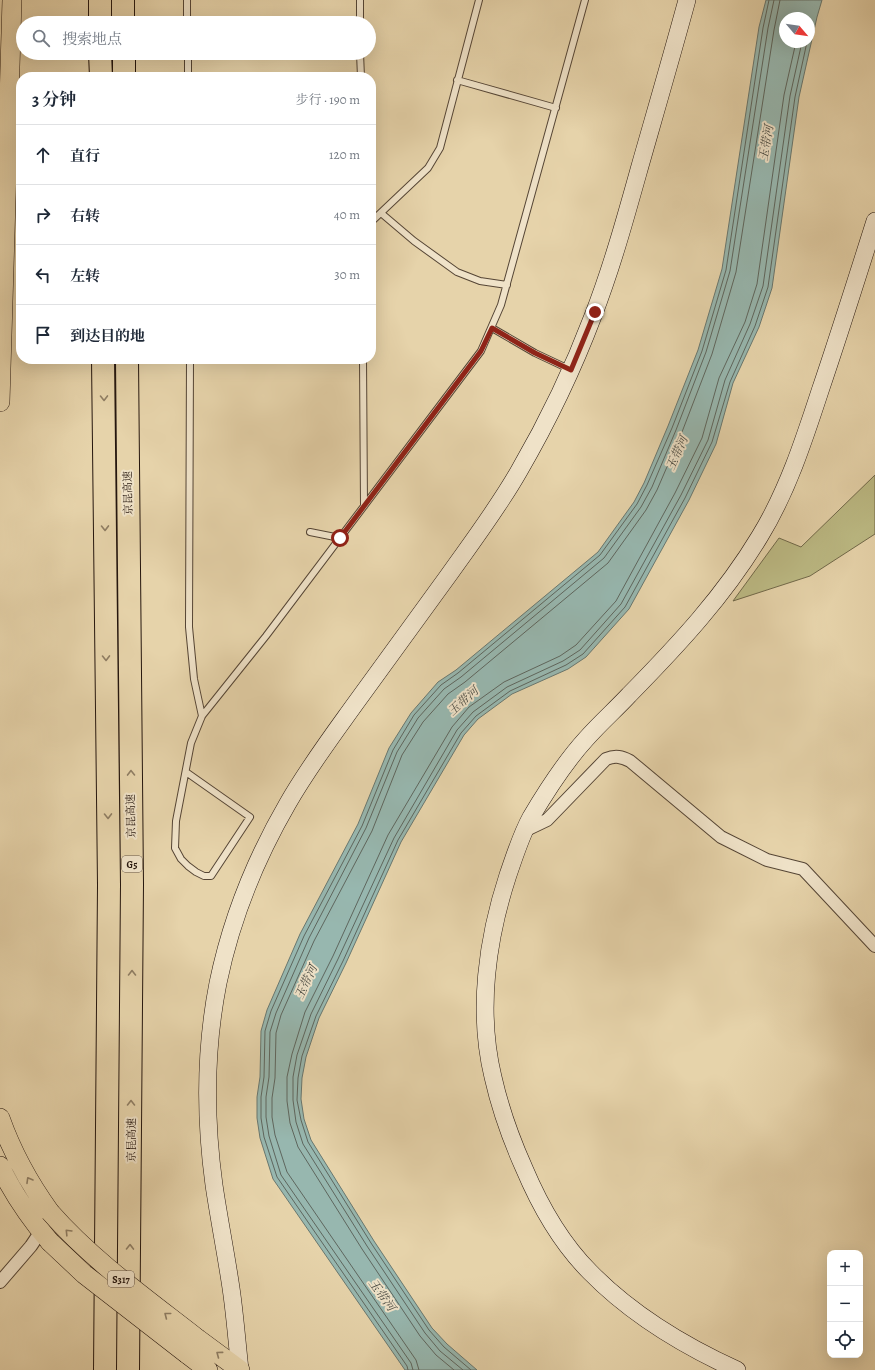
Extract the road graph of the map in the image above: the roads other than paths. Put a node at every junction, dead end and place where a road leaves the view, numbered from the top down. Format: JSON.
{"nodes":[{"id":1,"x":12,"y":0,"type":"edge"},
{"id":2,"x":100,"y":0,"type":"edge"},
{"id":3,"x":123,"y":0,"type":"edge"},
{"id":4,"x":187,"y":0,"type":"edge"},
{"id":5,"x":360,"y":0,"type":"edge"},
{"id":6,"x":479,"y":0,"type":"edge"},
{"id":7,"x":585,"y":0,"type":"edge"},
{"id":8,"x":687,"y":0,"type":"edge"},
{"id":9,"x":100,"y":16,"type":"edge"},
{"id":10,"x":124,"y":16,"type":"edge"},
{"id":11,"x":187,"y":16,"type":"edge"},
{"id":12,"x":360,"y":16,"type":"edge"},
{"id":13,"x":100,"y":60,"type":"edge"},
{"id":14,"x":124,"y":60,"type":"edge"},
{"id":15,"x":188,"y":60,"type":"edge"},
{"id":16,"x":360,"y":60,"type":"edge"},
{"id":17,"x":101,"y":72,"type":"edge"},
{"id":18,"x":124,"y":72,"type":"edge"},
{"id":19,"x":188,"y":72,"type":"edge"},
{"id":20,"x":361,"y":72,"type":"edge"},
{"id":21,"x":457,"y":80,"type":"junction"},
{"id":22,"x":556,"y":108,"type":"junction"},
{"id":23,"x":381,"y":213,"type":"junction"},
{"id":24,"x":376,"y":218,"type":"edge"},
{"id":25,"x":875,"y":221,"type":"edge"},
{"id":26,"x":506,"y":285,"type":"junction"},
{"id":27,"x":492,"y":328,"type":"junction"},
{"id":28,"x":103,"y":364,"type":"edge"},
{"id":29,"x":127,"y":364,"type":"edge"},
{"id":30,"x":190,"y":364,"type":"edge"},
{"id":31,"x":363,"y":364,"type":"edge"},
{"id":32,"x":571,"y":370,"type":"junction"},
{"id":33,"x":0,"y":402,"type":"edge"},
{"id":34,"x":364,"y":506,"type":"junction"},
{"id":35,"x":310,"y":532,"type":"dead end"},
{"id":36,"x":340,"y":538,"type":"junction"},
{"id":37,"x":202,"y":716,"type":"junction"},
{"id":38,"x":186,"y":772,"type":"junction"},
{"id":39,"x":524,"y":831,"type":"junction"},
{"id":40,"x":875,"y":946,"type":"edge"},
{"id":41,"x":0,"y":1118,"type":"edge"},
{"id":42,"x":0,"y":1166,"type":"edge"},
{"id":43,"x":46,"y":1236,"type":"junction"},
{"id":44,"x":0,"y":1282,"type":"edge"},
{"id":45,"x":105,"y":1370,"type":"edge"},
{"id":46,"x":128,"y":1370,"type":"edge"},
{"id":47,"x":208,"y":1370,"type":"edge"},
{"id":48,"x":240,"y":1370,"type":"edge"},
{"id":49,"x":737,"y":1370,"type":"edge"}],
"edges":[{"from":1,"to":33,"type":"main road"},
{"from":2,"to":9,"type":"highway"},
{"from":3,"to":10,"type":"highway"},
{"from":4,"to":11,"type":"lane"},
{"from":5,"to":12,"type":"lane"},
{"from":6,"to":21,"type":"lane"},
{"from":7,"to":22,"type":"lane"},
{"from":8,"to":32,"type":"street"},
{"from":13,"to":17,"type":"highway"},
{"from":14,"to":18,"type":"highway"},
{"from":15,"to":19,"type":"lane"},
{"from":16,"to":20,"type":"lane"},
{"from":21,"to":22,"type":"lane"},
{"from":21,"to":23,"type":"lane"},
{"from":22,"to":26,"type":"lane"},
{"from":23,"to":24,"type":"lane"},
{"from":23,"to":26,"type":"lane"},
{"from":25,"to":39,"type":"street"},
{"from":26,"to":27,"type":"lane"},
{"from":27,"to":32,"type":"lane"},
{"from":27,"to":34,"type":"lane"},
{"from":28,"to":45,"type":"highway","name":"京昆高速","number":"G5","one_way":true},
{"from":46,"to":29,"type":"highway","name":"京昆高速","number":"G5","one_way":true},
{"from":30,"to":37,"type":"lane"},
{"from":31,"to":34,"type":"lane"},
{"from":32,"to":48,"type":"street"},
{"from":34,"to":36,"type":"lane"},
{"from":35,"to":36,"type":"lane"},
{"from":36,"to":37,"type":"lane"},
{"from":37,"to":38,"type":"lane"},
{"from":38,"to":38,"type":"lane"},
{"from":39,"to":40,"type":"street"},
{"from":39,"to":49,"type":"street"},
{"from":48,"to":41,"type":"main road","number":"S317","one_way":true,"bridge":true},
{"from":42,"to":43,"type":"main road","number":"S317"},
{"from":43,"to":44,"type":"street"},
{"from":43,"to":47,"type":"main road","number":"S317","bridge":true}]}
